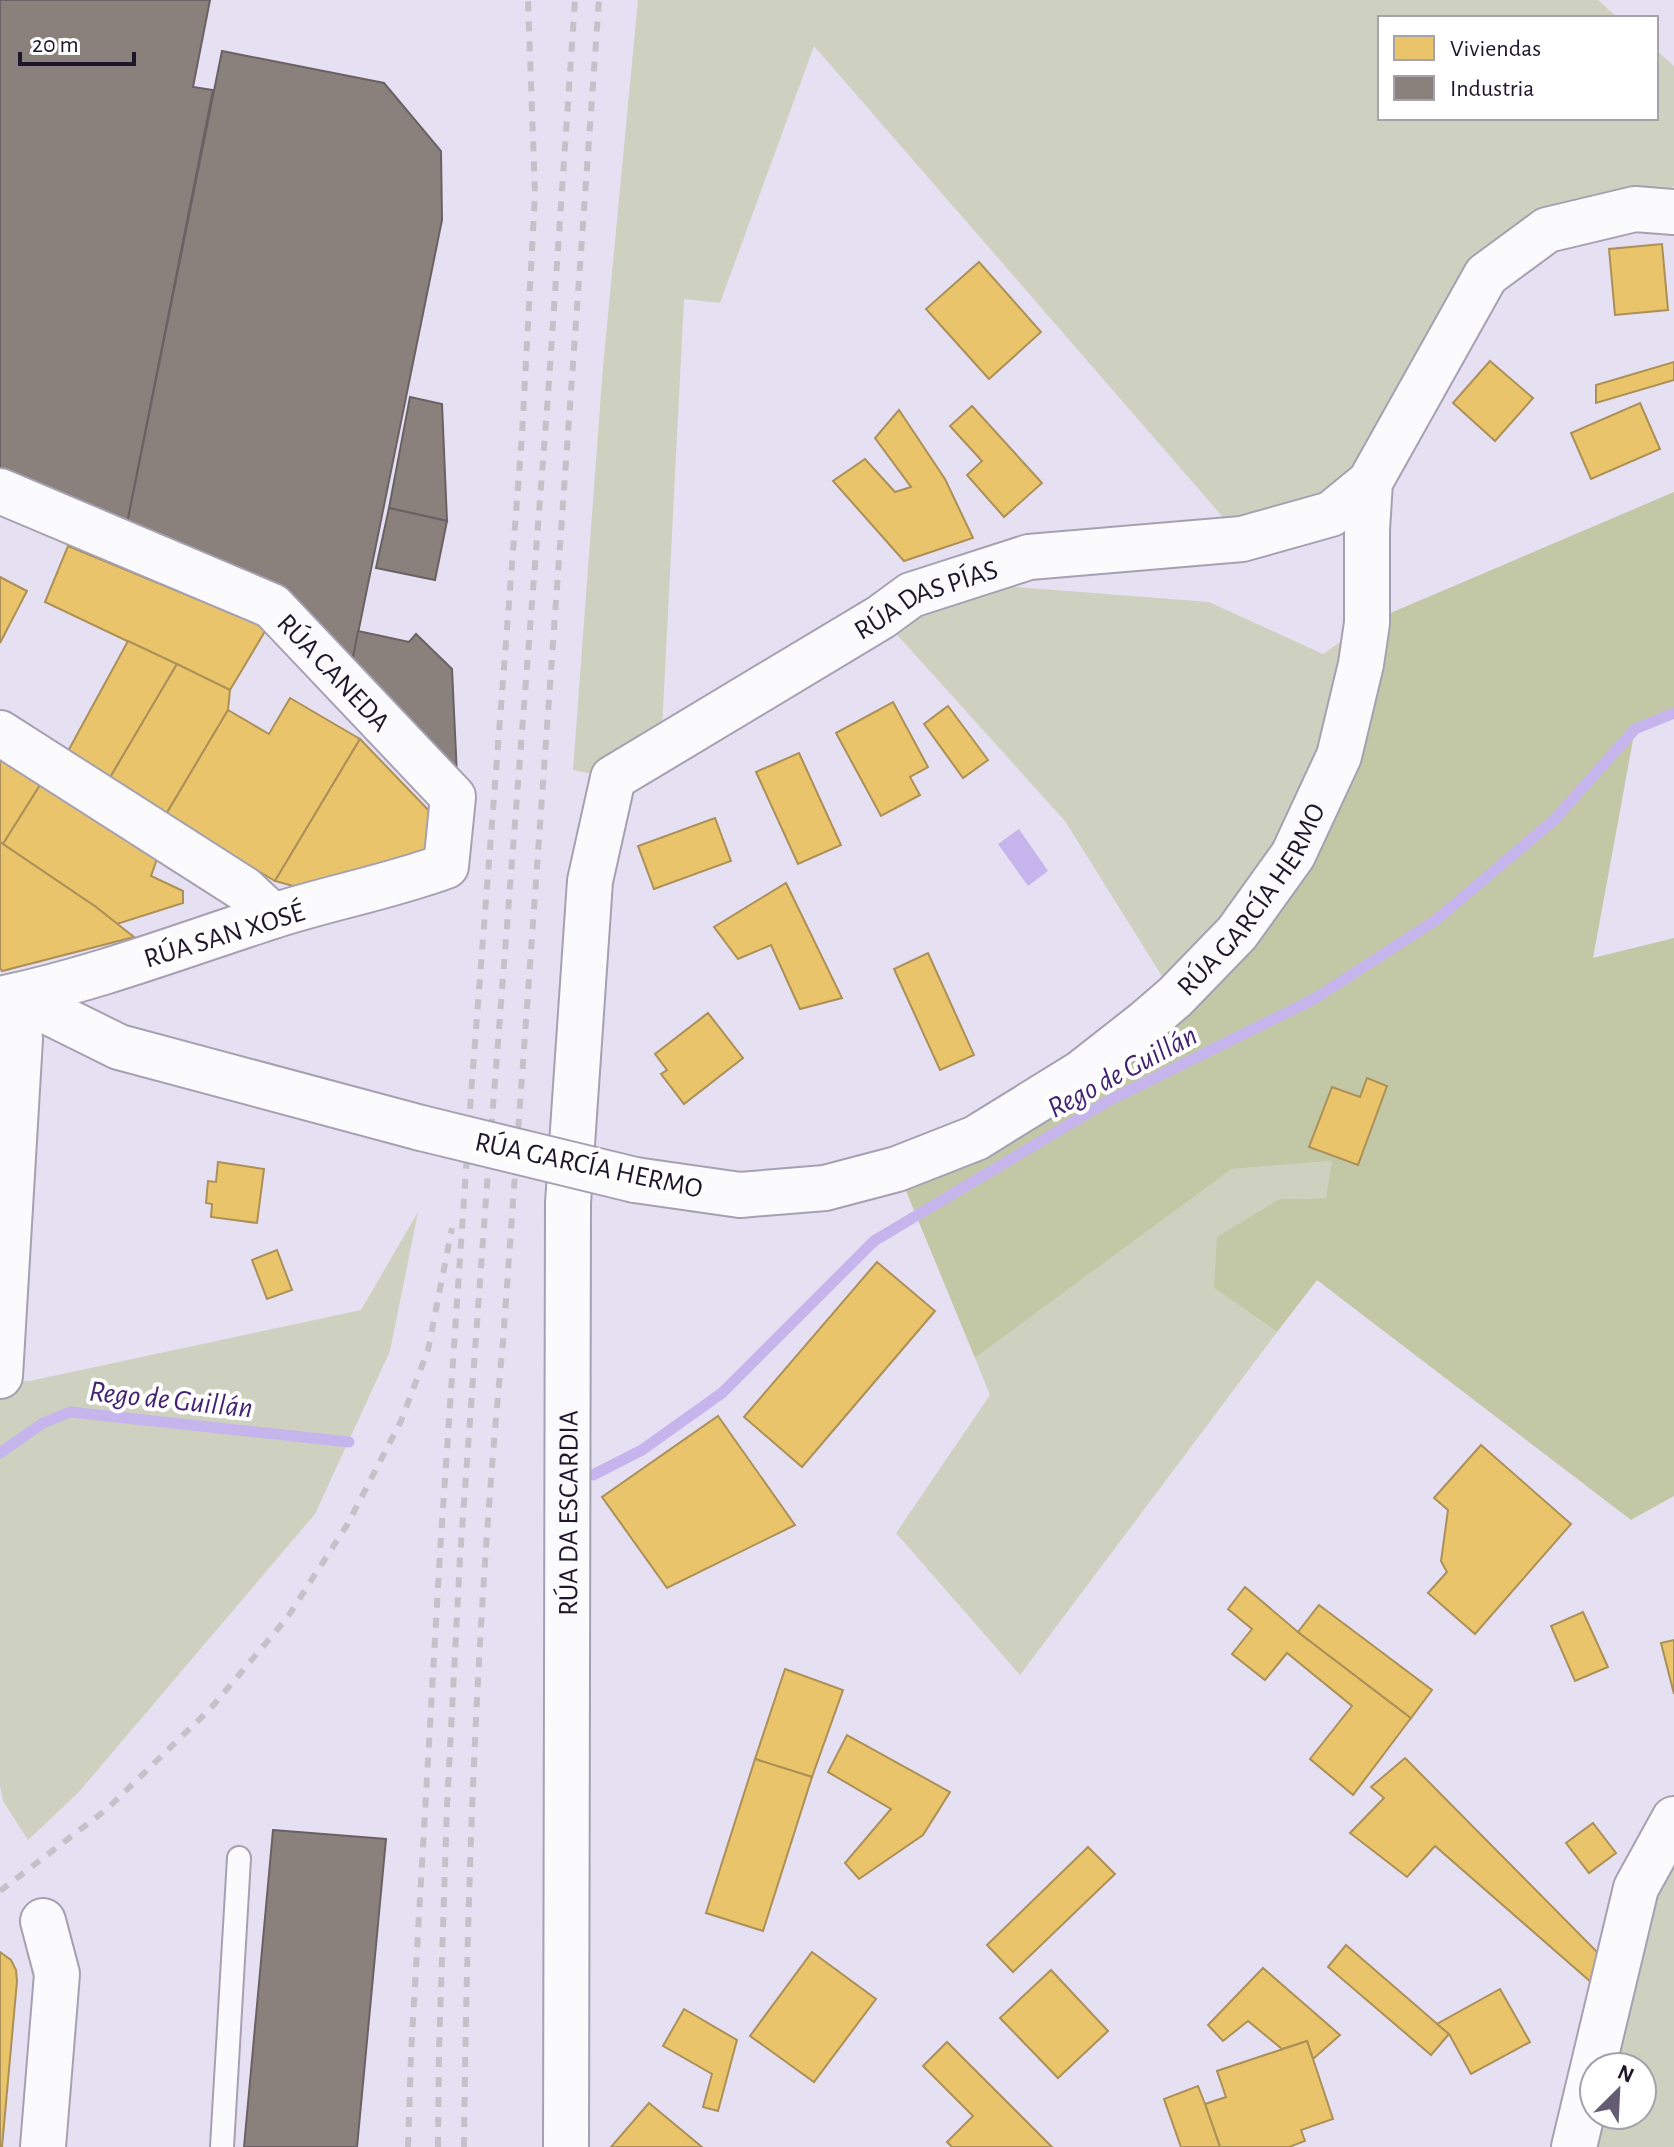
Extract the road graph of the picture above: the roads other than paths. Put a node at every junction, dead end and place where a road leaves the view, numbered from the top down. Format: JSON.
{"nodes":[{"id":1,"x":1674,"y":212,"type":"edge"},
{"id":2,"x":1370,"y":482,"type":"junction"},
{"id":3,"x":0,"y":491,"type":"edge"},
{"id":4,"x":0,"y":733,"type":"edge"},
{"id":5,"x":446,"y":866,"type":"joint"},
{"id":6,"x":590,"y":881,"type":"joint"},
{"id":7,"x":273,"y":916,"type":"junction"},
{"id":8,"x":8,"y":997,"type":"edge"},
{"id":9,"x":0,"y":1376,"type":"edge"},
{"id":10,"x":1674,"y":1819,"type":"edge"},
{"id":11,"x":239,"y":1858,"type":"dead end"},
{"id":12,"x":43,"y":1921,"type":"dead end"},
{"id":13,"x":43,"y":2147,"type":"edge"},
{"id":14,"x":222,"y":2147,"type":"edge"},
{"id":15,"x":566,"y":2147,"type":"edge"},
{"id":16,"x":1574,"y":2147,"type":"edge"}],
"edges":[{"from":1,"to":2,"type":"street","name":"RÚA GARCÍA HERMO"},
{"from":2,"to":6,"type":"street","name":"RÚA DAS PÍAS"},
{"from":2,"to":8,"type":"street","name":"RÚA GARCÍA HERMO","bridge":true},
{"from":3,"to":5,"type":"street","name":"RÚA CANEDA"},
{"from":4,"to":7,"type":"street"},
{"from":5,"to":7,"type":"street","name":"RÚA SAN XOSÉ"},
{"from":6,"to":15,"type":"street","name":"RÚA DA ESCARDIA"},
{"from":7,"to":8,"type":"street","name":"RÚA SAN XOSÉ"},
{"from":8,"to":9,"type":"street"},
{"from":10,"to":16,"type":"street"},
{"from":11,"to":14,"type":"lane"},
{"from":12,"to":13,"type":"street"}]}
